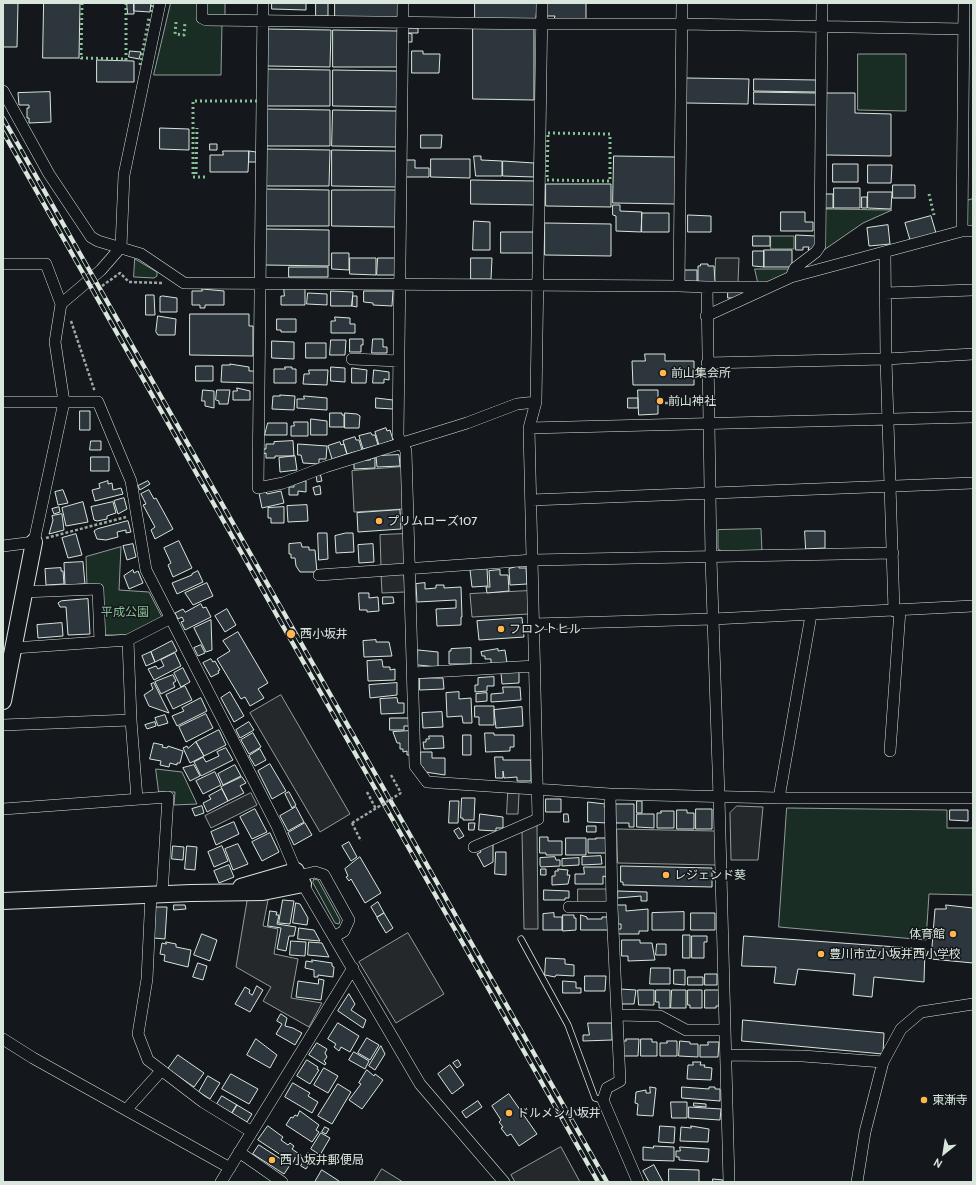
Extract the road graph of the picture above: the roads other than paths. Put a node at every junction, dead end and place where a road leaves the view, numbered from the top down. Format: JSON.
{"nodes":[{"id":1,"x":160,"y":3,"type":"edge"},
{"id":2,"x":202,"y":3,"type":"edge"},
{"id":3,"x":263,"y":3,"type":"edge"},
{"id":4,"x":403,"y":3,"type":"edge"},
{"id":5,"x":542,"y":3,"type":"edge"},
{"id":6,"x":682,"y":3,"type":"edge"},
{"id":7,"x":822,"y":3,"type":"edge"},
{"id":8,"x":964,"y":3,"type":"edge"},
{"id":9,"x":263,"y":20,"type":"junction"},
{"id":10,"x":403,"y":23,"type":"junction"},
{"id":11,"x":542,"y":24,"type":"junction"},
{"id":12,"x":682,"y":24,"type":"junction"},
{"id":13,"x":822,"y":26,"type":"junction"},
{"id":14,"x":964,"y":29,"type":"junction"},
{"id":15,"x":3,"y":91,"type":"edge"},
{"id":16,"x":968,"y":231,"type":"edge"},
{"id":17,"x":121,"y":247,"type":"junction"},
{"id":18,"x":885,"y":252,"type":"junction"},
{"id":19,"x":3,"y":264,"type":"edge"},
{"id":20,"x":791,"y":277,"type":"junction"},
{"id":21,"x":260,"y":282,"type":"junction"},
{"id":22,"x":400,"y":283,"type":"junction"},
{"id":23,"x":538,"y":284,"type":"junction"},
{"id":24,"x":679,"y":286,"type":"junction"},
{"id":25,"x":707,"y":286,"type":"junction"},
{"id":26,"x":770,"y":287,"type":"junction"},
{"id":27,"x":973,"y":290,"type":"edge"},
{"id":28,"x":885,"y":293,"type":"junction"},
{"id":29,"x":61,"y":304,"type":"junction"},
{"id":30,"x":706,"y":316,"type":"junction"},
{"id":31,"x":973,"y":354,"type":"edge"},
{"id":32,"x":886,"y":358,"type":"junction"},
{"id":33,"x":352,"y":359,"type":"dead end"},
{"id":34,"x":399,"y":361,"type":"junction"},
{"id":35,"x":707,"y":363,"type":"junction"},
{"id":36,"x":3,"y":402,"type":"edge"},
{"id":37,"x":64,"y":402,"type":"junction"},
{"id":38,"x":536,"y":402,"type":"junction"},
{"id":39,"x":973,"y":417,"type":"edge"},
{"id":40,"x":888,"y":419,"type":"junction"},
{"id":41,"x":708,"y":424,"type":"junction"},
{"id":42,"x":530,"y":428,"type":"junction"},
{"id":43,"x":402,"y":443,"type":"junction"},
{"id":44,"x":973,"y":483,"type":"edge"},
{"id":45,"x":890,"y":485,"type":"junction"},
{"id":46,"x":710,"y":492,"type":"junction"},
{"id":47,"x":531,"y":500,"type":"junction"},
{"id":48,"x":34,"y":542,"type":"junction"},
{"id":49,"x":3,"y":546,"type":"edge"},
{"id":50,"x":893,"y":553,"type":"junction"},
{"id":51,"x":711,"y":558,"type":"junction"},
{"id":52,"x":533,"y":560,"type":"junction"},
{"id":53,"x":410,"y":568,"type":"junction"},
{"id":54,"x":319,"y":575,"type":"dead end"},
{"id":55,"x":23,"y":592,"type":"junction"},
{"id":56,"x":973,"y":606,"type":"edge"},
{"id":57,"x":897,"y":610,"type":"junction"},
{"id":58,"x":811,"y":615,"type":"junction"},
{"id":59,"x":171,"y":618,"type":"junction"},
{"id":60,"x":713,"y":619,"type":"junction"},
{"id":61,"x":534,"y":624,"type":"junction"},
{"id":62,"x":128,"y":640,"type":"junction"},
{"id":63,"x":100,"y":642,"type":"junction"},
{"id":64,"x":14,"y":648,"type":"junction"},
{"id":65,"x":7,"y":664,"type":"edge"},
{"id":66,"x":535,"y":666,"type":"junction"},
{"id":67,"x":413,"y":672,"type":"junction"},
{"id":68,"x":3,"y":701,"type":"edge"},
{"id":69,"x":131,"y":720,"type":"junction"},
{"id":70,"x":3,"y":726,"type":"edge"},
{"id":71,"x":890,"y":751,"type":"dead end"},
{"id":72,"x":537,"y":789,"type":"junction"},
{"id":73,"x":610,"y":794,"type":"junction"},
{"id":74,"x":719,"y":797,"type":"junction"},
{"id":75,"x":779,"y":798,"type":"junction"},
{"id":76,"x":973,"y":798,"type":"edge"},
{"id":77,"x":138,"y":799,"type":"junction"},
{"id":78,"x":3,"y":809,"type":"edge"},
{"id":79,"x":474,"y":847,"type":"dead end"},
{"id":80,"x":299,"y":877,"type":"junction"},
{"id":81,"x":156,"y":894,"type":"junction"},
{"id":82,"x":3,"y":901,"type":"edge"},
{"id":83,"x":569,"y":907,"type":"dead end"},
{"id":84,"x":612,"y":907,"type":"junction"},
{"id":85,"x":334,"y":937,"type":"junction"},
{"id":86,"x":521,"y":939,"type":"dead end"},
{"id":87,"x":353,"y":968,"type":"junction"},
{"id":88,"x":973,"y":1004,"type":"edge"},
{"id":89,"x":617,"y":1016,"type":"junction"},
{"id":90,"x":725,"y":1030,"type":"junction"},
{"id":91,"x":3,"y":1039,"type":"edge"},
{"id":92,"x":726,"y":1055,"type":"junction"},
{"id":93,"x":883,"y":1062,"type":"junction"},
{"id":94,"x":161,"y":1071,"type":"junction"},
{"id":95,"x":603,"y":1100,"type":"junction"},
{"id":96,"x":126,"y":1110,"type":"junction"},
{"id":97,"x":252,"y":1132,"type":"junction"},
{"id":98,"x":239,"y":1152,"type":"junction"},
{"id":99,"x":230,"y":1168,"type":"junction"},
{"id":100,"x":221,"y":1182,"type":"edge"},
{"id":101,"x":282,"y":1182,"type":"edge"},
{"id":102,"x":504,"y":1182,"type":"edge"},
{"id":103,"x":638,"y":1182,"type":"edge"},
{"id":104,"x":729,"y":1182,"type":"edge"},
{"id":105,"x":857,"y":1182,"type":"edge"}],
"edges":[{"from":1,"to":17,"type":"street"},
{"from":2,"to":9,"type":"street"},
{"from":3,"to":9,"type":"street"},
{"from":4,"to":10,"type":"street"},
{"from":5,"to":11,"type":"street"},
{"from":6,"to":12,"type":"street"},
{"from":7,"to":13,"type":"street"},
{"from":8,"to":14,"type":"street"},
{"from":9,"to":10,"type":"street"},
{"from":9,"to":21,"type":"street"},
{"from":10,"to":11,"type":"street"},
{"from":10,"to":22,"type":"street"},
{"from":11,"to":12,"type":"street"},
{"from":11,"to":23,"type":"street"},
{"from":12,"to":13,"type":"street"},
{"from":12,"to":24,"type":"street"},
{"from":13,"to":14,"type":"street"},
{"from":13,"to":20,"type":"street"},
{"from":14,"to":16,"type":"street"},
{"from":15,"to":17,"type":"street"},
{"from":16,"to":18,"type":"street"},
{"from":17,"to":21,"type":"street"},
{"from":17,"to":29,"type":"street"},
{"from":18,"to":20,"type":"street"},
{"from":18,"to":28,"type":"street"},
{"from":19,"to":29,"type":"street"},
{"from":20,"to":26,"type":"street"},
{"from":21,"to":22,"type":"street"},
{"from":21,"to":43,"type":"street"},
{"from":22,"to":23,"type":"street"},
{"from":22,"to":34,"type":"street"},
{"from":23,"to":24,"type":"street"},
{"from":23,"to":38,"type":"street"},
{"from":24,"to":25,"type":"street"},
{"from":25,"to":26,"type":"street"},
{"from":25,"to":30,"type":"street"},
{"from":26,"to":30,"type":"street"},
{"from":27,"to":28,"type":"street"},
{"from":28,"to":32,"type":"street"},
{"from":29,"to":37,"type":"street"},
{"from":30,"to":35,"type":"street"},
{"from":31,"to":32,"type":"street"},
{"from":32,"to":35,"type":"street"},
{"from":32,"to":40,"type":"street"},
{"from":33,"to":34,"type":"street"},
{"from":34,"to":43,"type":"street"},
{"from":35,"to":41,"type":"street"},
{"from":36,"to":37,"type":"street"},
{"from":37,"to":48,"type":"street"},
{"from":37,"to":59,"type":"street"},
{"from":38,"to":42,"type":"street"},
{"from":38,"to":43,"type":"street"},
{"from":39,"to":40,"type":"street"},
{"from":40,"to":41,"type":"street"},
{"from":40,"to":45,"type":"street"},
{"from":41,"to":42,"type":"street"},
{"from":41,"to":46,"type":"street"},
{"from":42,"to":47,"type":"street"},
{"from":43,"to":53,"type":"street"},
{"from":44,"to":45,"type":"street"},
{"from":45,"to":46,"type":"street"},
{"from":45,"to":50,"type":"street"},
{"from":46,"to":47,"type":"street"},
{"from":46,"to":51,"type":"street"},
{"from":47,"to":52,"type":"street"},
{"from":48,"to":49,"type":"street"},
{"from":48,"to":55,"type":"street"},
{"from":50,"to":51,"type":"street"},
{"from":50,"to":57,"type":"street"},
{"from":51,"to":52,"type":"street"},
{"from":51,"to":60,"type":"street"},
{"from":52,"to":53,"type":"street"},
{"from":52,"to":61,"type":"street"},
{"from":53,"to":54,"type":"street"},
{"from":53,"to":67,"type":"street"},
{"from":55,"to":63,"type":"street"},
{"from":55,"to":64,"type":"street"},
{"from":56,"to":57,"type":"street"},
{"from":57,"to":58,"type":"street"},
{"from":57,"to":71,"type":"street"},
{"from":58,"to":60,"type":"street"},
{"from":58,"to":75,"type":"street"},
{"from":59,"to":62,"type":"street"},
{"from":59,"to":80,"type":"street"},
{"from":60,"to":61,"type":"street"},
{"from":60,"to":74,"type":"street"},
{"from":61,"to":66,"type":"street"},
{"from":62,"to":63,"type":"street"},
{"from":62,"to":69,"type":"street"},
{"from":63,"to":64,"type":"street"},
{"from":64,"to":65,"type":"street"},
{"from":65,"to":68,"type":"street"},
{"from":66,"to":67,"type":"street"},
{"from":66,"to":72,"type":"street"},
{"from":67,"to":72,"type":"street"},
{"from":69,"to":70,"type":"street"},
{"from":69,"to":77,"type":"street"},
{"from":72,"to":73,"type":"street"},
{"from":72,"to":79,"type":"street"},
{"from":73,"to":74,"type":"street"},
{"from":73,"to":84,"type":"street"},
{"from":74,"to":75,"type":"street"},
{"from":74,"to":90,"type":"street"},
{"from":75,"to":76,"type":"street"},
{"from":77,"to":78,"type":"street"},
{"from":77,"to":81,"type":"street"},
{"from":80,"to":81,"type":"street"},
{"from":80,"to":85,"type":"street"},
{"from":80,"to":85,"type":"street"},
{"from":81,"to":82,"type":"street"},
{"from":81,"to":94,"type":"street"},
{"from":83,"to":84,"type":"street"},
{"from":84,"to":89,"type":"street"},
{"from":85,"to":87,"type":"street"},
{"from":86,"to":95,"type":"lane"},
{"from":87,"to":97,"type":"street"},
{"from":87,"to":102,"type":"street"},
{"from":88,"to":93,"type":"street"},
{"from":89,"to":90,"type":"street"},
{"from":89,"to":95,"type":"street"},
{"from":90,"to":92,"type":"street"},
{"from":91,"to":96,"type":"street"},
{"from":92,"to":93,"type":"street"},
{"from":92,"to":104,"type":"street"},
{"from":93,"to":105,"type":"street"},
{"from":94,"to":96,"type":"street"},
{"from":94,"to":97,"type":"street"},
{"from":95,"to":103,"type":"street"},
{"from":96,"to":99,"type":"street"},
{"from":97,"to":98,"type":"street"},
{"from":98,"to":99,"type":"street"},
{"from":98,"to":101,"type":"street"},
{"from":99,"to":100,"type":"street"}]}
